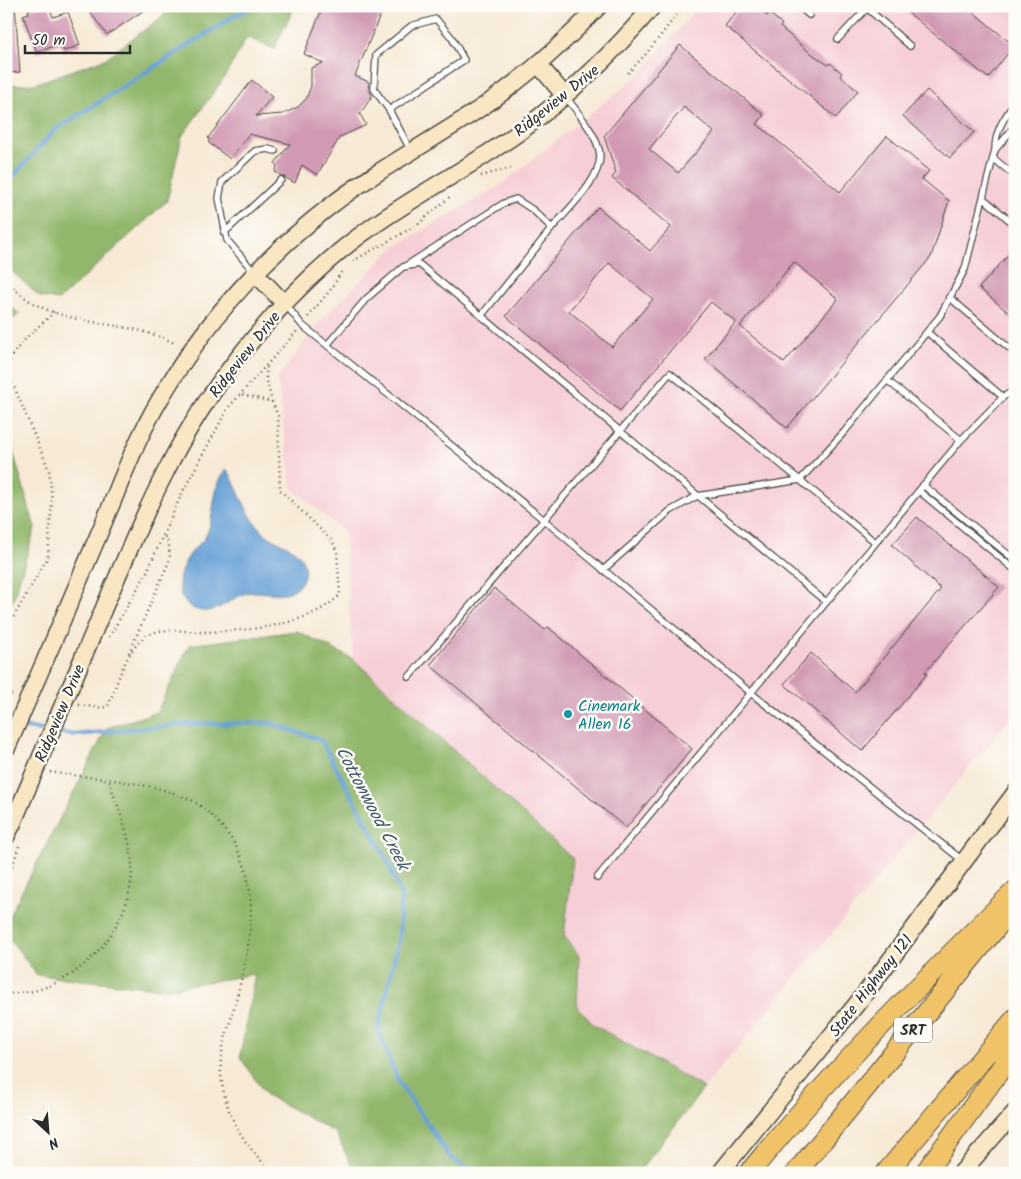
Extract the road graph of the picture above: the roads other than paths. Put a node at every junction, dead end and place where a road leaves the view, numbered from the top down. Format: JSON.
{"nodes":[{"id":1,"x":598,"y":6,"type":"edge"},
{"id":2,"x":652,"y":6,"type":"edge"},
{"id":3,"x":799,"y":6,"type":"edge"},
{"id":4,"x":809,"y":15,"type":"dead end"},
{"id":5,"x":838,"y":39,"type":"dead end"},
{"id":6,"x":910,"y":46,"type":"dead end"},
{"id":7,"x":538,"y":64,"type":"junction"},
{"id":8,"x":565,"y":96,"type":"junction"},
{"id":9,"x":1015,"y":102,"type":"edge"},
{"id":10,"x":389,"y":110,"type":"junction"},
{"id":11,"x":1015,"y":126,"type":"edge"},
{"id":12,"x":995,"y":150,"type":"junction"},
{"id":13,"x":275,"y":151,"type":"dead end"},
{"id":14,"x":411,"y":151,"type":"junction"},
{"id":15,"x":993,"y":158,"type":"junction"},
{"id":16,"x":1015,"y":176,"type":"edge"},
{"id":17,"x":281,"y":180,"type":"dead end"},
{"id":18,"x":983,"y":198,"type":"junction"},
{"id":19,"x":1015,"y":225,"type":"edge"},
{"id":20,"x":552,"y":228,"type":"junction"},
{"id":21,"x":224,"y":233,"type":"junction"},
{"id":22,"x":403,"y":267,"type":"junction"},
{"id":23,"x":256,"y":274,"type":"junction"},
{"id":24,"x":949,"y":297,"type":"junction"},
{"id":25,"x":284,"y":303,"type":"junction"},
{"id":26,"x":480,"y":316,"type":"junction"},
{"id":27,"x":927,"y":332,"type":"junction"},
{"id":28,"x":327,"y":344,"type":"junction"},
{"id":29,"x":1015,"y":353,"type":"edge"},
{"id":30,"x":888,"y":380,"type":"junction"},
{"id":31,"x":1015,"y":390,"type":"edge"},
{"id":32,"x":1003,"y":397,"type":"junction"},
{"id":33,"x":619,"y":433,"type":"junction"},
{"id":34,"x":961,"y":440,"type":"junction"},
{"id":35,"x":800,"y":480,"type":"junction"},
{"id":36,"x":923,"y":485,"type":"junction"},
{"id":37,"x":919,"y":491,"type":"junction"},
{"id":38,"x":697,"y":496,"type":"junction"},
{"id":39,"x":544,"y":520,"type":"junction"},
{"id":40,"x":875,"y":542,"type":"junction"},
{"id":41,"x":1015,"y":560,"type":"edge"},
{"id":42,"x":604,"y":570,"type":"junction"},
{"id":43,"x":1015,"y":570,"type":"edge"},
{"id":44,"x":826,"y":602,"type":"junction"},
{"id":45,"x":410,"y":677,"type":"dead end"},
{"id":46,"x":751,"y":693,"type":"junction"},
{"id":47,"x":6,"y":750,"type":"edge"},
{"id":48,"x":1015,"y":793,"type":"edge"},
{"id":49,"x":13,"y":833,"type":"edge"},
{"id":50,"x":965,"y":862,"type":"junction"},
{"id":51,"x":597,"y":878,"type":"dead end"},
{"id":52,"x":1015,"y":891,"type":"edge"},
{"id":53,"x":1015,"y":905,"type":"edge"},
{"id":54,"x":1015,"y":1019,"type":"edge"},
{"id":55,"x":1015,"y":1041,"type":"edge"},
{"id":56,"x":1015,"y":1112,"type":"edge"},
{"id":57,"x":720,"y":1173,"type":"edge"},
{"id":58,"x":749,"y":1173,"type":"edge"},
{"id":59,"x":796,"y":1173,"type":"edge"},
{"id":60,"x":886,"y":1173,"type":"edge"},
{"id":61,"x":925,"y":1173,"type":"edge"},
{"id":62,"x":961,"y":1173,"type":"edge"}],
"edges":[{"from":1,"to":7,"type":"main road","name":"Ridgeview Drive"},
{"from":2,"to":8,"type":"main road","name":"Ridgeview Drive"},
{"from":3,"to":4,"type":"lane"},
{"from":5,"to":6,"type":"lane"},
{"from":7,"to":8,"type":"main road"},
{"from":7,"to":14,"type":"main road","name":"Ridgeview Drive"},
{"from":8,"to":20,"type":"lane"},
{"from":8,"to":25,"type":"main road","name":"Ridgeview Drive"},
{"from":9,"to":12,"type":"lane"},
{"from":10,"to":10,"type":"lane"},
{"from":10,"to":14,"type":"lane"},
{"from":11,"to":12,"type":"lane"},
{"from":12,"to":15,"type":"lane"},
{"from":13,"to":21,"type":"lane"},
{"from":14,"to":23,"type":"main road","name":"Ridgeview Drive"},
{"from":15,"to":16,"type":"lane"},
{"from":15,"to":18,"type":"lane"},
{"from":17,"to":21,"type":"lane"},
{"from":18,"to":19,"type":"lane"},
{"from":18,"to":24,"type":"lane"},
{"from":20,"to":22,"type":"lane"},
{"from":20,"to":26,"type":"lane"},
{"from":21,"to":23,"type":"lane"},
{"from":22,"to":26,"type":"lane"},
{"from":22,"to":28,"type":"lane"},
{"from":23,"to":25,"type":"main road"},
{"from":23,"to":47,"type":"main road","name":"Ridgeview Drive","bridge":true},
{"from":24,"to":27,"type":"lane"},
{"from":24,"to":29,"type":"lane"},
{"from":25,"to":28,"type":"lane"},
{"from":25,"to":49,"type":"main road","name":"Ridgeview Drive","bridge":true},
{"from":26,"to":33,"type":"lane"},
{"from":27,"to":30,"type":"lane"},
{"from":27,"to":32,"type":"lane"},
{"from":28,"to":39,"type":"lane"},
{"from":30,"to":34,"type":"lane"},
{"from":30,"to":35,"type":"lane"},
{"from":31,"to":32,"type":"lane"},
{"from":32,"to":34,"type":"lane"},
{"from":33,"to":35,"type":"lane"},
{"from":33,"to":38,"type":"lane"},
{"from":33,"to":39,"type":"lane"},
{"from":34,"to":36,"type":"lane"},
{"from":35,"to":38,"type":"lane"},
{"from":35,"to":40,"type":"lane"},
{"from":36,"to":37,"type":"lane"},
{"from":36,"to":41,"type":"lane"},
{"from":37,"to":40,"type":"lane"},
{"from":37,"to":43,"type":"lane"},
{"from":38,"to":42,"type":"lane"},
{"from":38,"to":44,"type":"lane"},
{"from":39,"to":42,"type":"lane"},
{"from":39,"to":45,"type":"lane"},
{"from":40,"to":44,"type":"lane"},
{"from":42,"to":46,"type":"lane"},
{"from":44,"to":46,"type":"lane"},
{"from":46,"to":50,"type":"lane"},
{"from":46,"to":51,"type":"lane"},
{"from":48,"to":50,"type":"main road","name":"State Highway 121"},
{"from":50,"to":57,"type":"main road","name":"State Highway 121"},
{"from":52,"to":58,"type":"highway"},
{"from":53,"to":59,"type":"highway","number":"SRT"},
{"from":54,"to":60,"type":"highway"},
{"from":55,"to":61,"type":"highway"},
{"from":56,"to":62,"type":"main road"}]}
